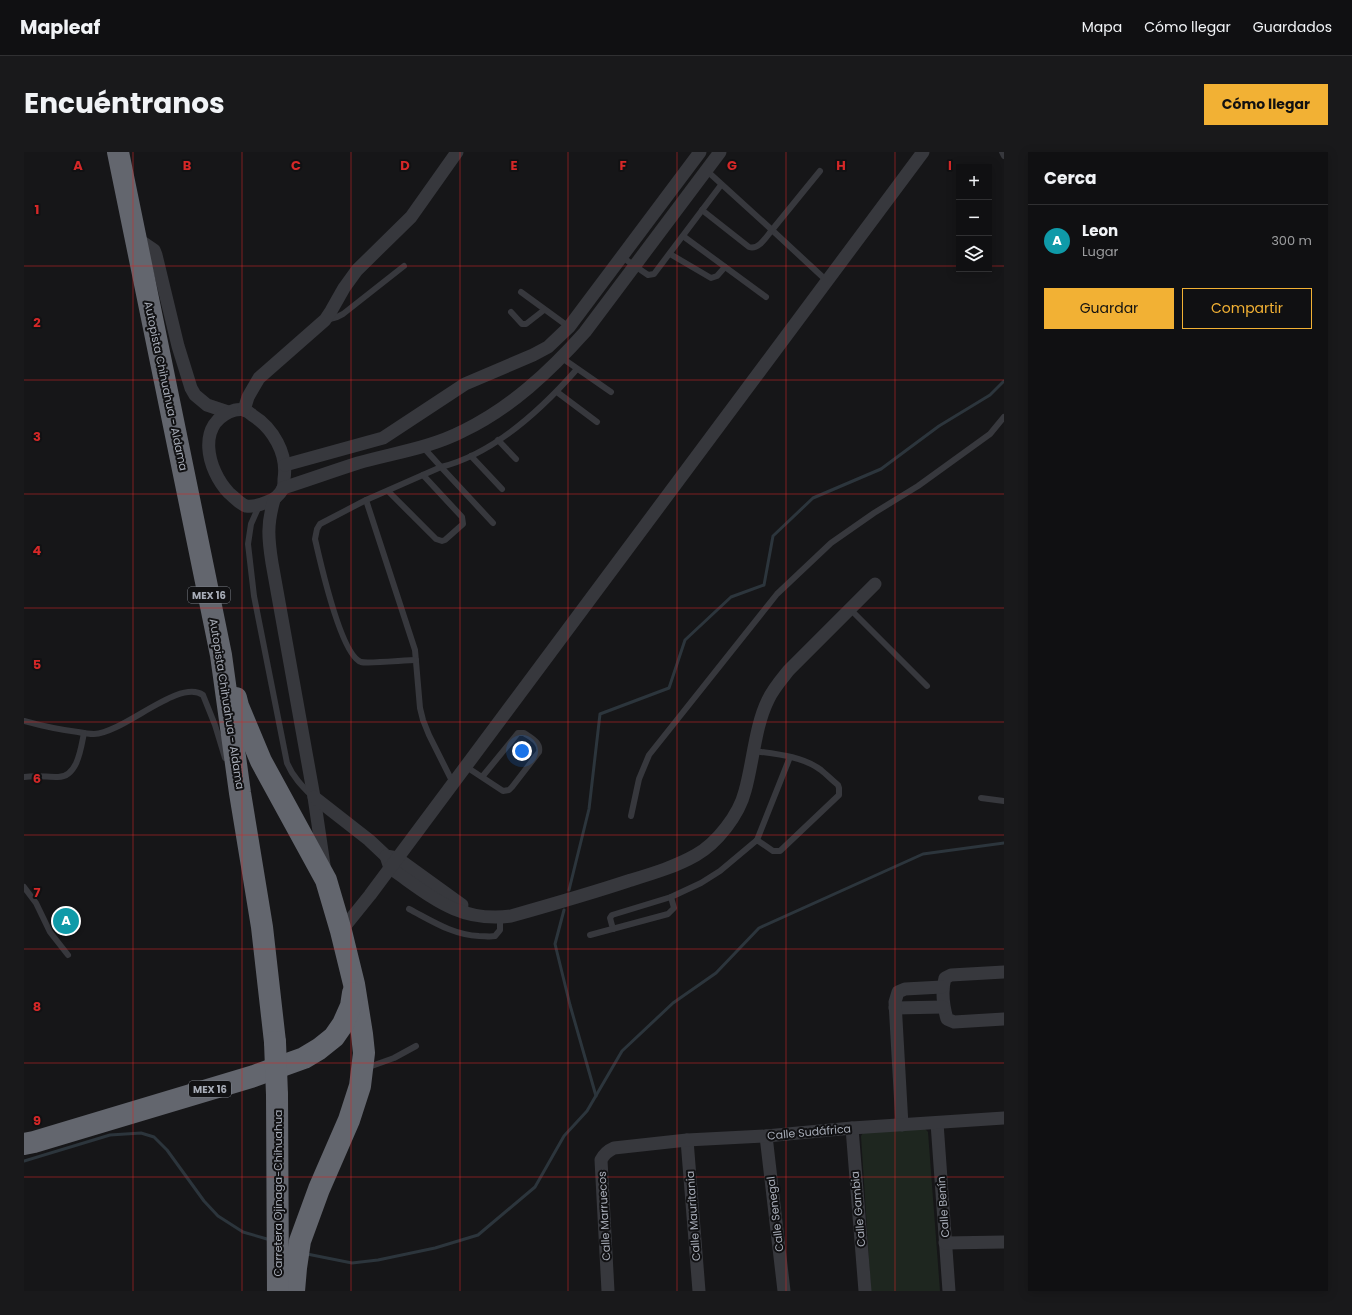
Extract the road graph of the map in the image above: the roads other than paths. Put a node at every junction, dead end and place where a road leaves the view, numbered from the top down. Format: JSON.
{"nodes":[{"id":1,"x":118,"y":152,"type":"edge"},
{"id":2,"x":457,"y":152,"type":"edge"},
{"id":3,"x":700,"y":152,"type":"edge"},
{"id":4,"x":720,"y":152,"type":"edge"},
{"id":5,"x":923,"y":152,"type":"edge"},
{"id":6,"x":1002,"y":152,"type":"edge"},
{"id":7,"x":1004,"y":156,"type":"edge"},
{"id":8,"x":706,"y":170,"type":"junction"},
{"id":9,"x":820,"y":171,"type":"dead end"},
{"id":10,"x":721,"y":185,"type":"junction"},
{"id":11,"x":702,"y":210,"type":"junction"},
{"id":12,"x":772,"y":230,"type":"junction"},
{"id":13,"x":682,"y":236,"type":"junction"},
{"id":14,"x":135,"y":237,"type":"junction"},
{"id":15,"x":670,"y":254,"type":"junction"},
{"id":16,"x":622,"y":257,"type":"junction"},
{"id":17,"x":404,"y":266,"type":"dead end"},
{"id":18,"x":634,"y":266,"type":"junction"},
{"id":19,"x":725,"y":266,"type":"junction"},
{"id":20,"x":827,"y":280,"type":"junction"},
{"id":21,"x":521,"y":292,"type":"dead end"},
{"id":22,"x":766,"y":297,"type":"dead end"},
{"id":23,"x":544,"y":310,"type":"junction"},
{"id":24,"x":511,"y":312,"type":"dead end"},
{"id":25,"x":325,"y":320,"type":"junction"},
{"id":26,"x":569,"y":327,"type":"junction"},
{"id":27,"x":562,"y":358,"type":"junction"},
{"id":28,"x":577,"y":369,"type":"junction"},
{"id":29,"x":557,"y":392,"type":"junction"},
{"id":30,"x":611,"y":392,"type":"dead end"},
{"id":31,"x":244,"y":410,"type":"junction"},
{"id":32,"x":228,"y":412,"type":"junction"},
{"id":33,"x":1004,"y":417,"type":"edge"},
{"id":34,"x":597,"y":422,"type":"dead end"},
{"id":35,"x":498,"y":440,"type":"junction"},
{"id":36,"x":423,"y":447,"type":"junction"},
{"id":37,"x":471,"y":456,"type":"junction"},
{"id":38,"x":516,"y":459,"type":"dead end"},
{"id":39,"x":285,"y":465,"type":"junction"},
{"id":40,"x":441,"y":467,"type":"junction"},
{"id":41,"x":423,"y":475,"type":"junction"},
{"id":42,"x":283,"y":488,"type":"junction"},
{"id":43,"x":502,"y":489,"type":"dead end"},
{"id":44,"x":388,"y":491,"type":"junction"},
{"id":45,"x":274,"y":500,"type":"junction"},
{"id":46,"x":366,"y":500,"type":"junction"},
{"id":47,"x":259,"y":506,"type":"junction"},
{"id":48,"x":493,"y":523,"type":"dead end"},
{"id":49,"x":875,"y":584,"type":"dead end"},
{"id":50,"x":850,"y":609,"type":"junction"},
{"id":51,"x":214,"y":620,"type":"junction"},
{"id":52,"x":416,"y":660,"type":"junction"},
{"id":53,"x":927,"y":686,"type":"dead end"},
{"id":54,"x":24,"y":721,"type":"edge"},
{"id":55,"x":84,"y":733,"type":"junction"},
{"id":56,"x":754,"y":751,"type":"junction"},
{"id":57,"x":790,"y":757,"type":"junction"},
{"id":58,"x":465,"y":766,"type":"junction"},
{"id":59,"x":24,"y":777,"type":"edge"},
{"id":60,"x":482,"y":777,"type":"junction"},
{"id":61,"x":233,"y":778,"type":"junction"},
{"id":62,"x":453,"y":783,"type":"junction"},
{"id":63,"x":314,"y":797,"type":"junction"},
{"id":64,"x":981,"y":798,"type":"dead end"},
{"id":65,"x":1004,"y":801,"type":"edge"},
{"id":66,"x":631,"y":816,"type":"dead end"},
{"id":67,"x":757,"y":840,"type":"junction"},
{"id":68,"x":391,"y":861,"type":"junction"},
{"id":69,"x":326,"y":880,"type":"junction"},
{"id":70,"x":24,"y":887,"type":"edge"},
{"id":71,"x":671,"y":897,"type":"junction"},
{"id":72,"x":409,"y":909,"type":"dead end"},
{"id":73,"x":500,"y":918,"type":"junction"},
{"id":74,"x":613,"y":929,"type":"junction"},
{"id":75,"x":341,"y":931,"type":"junction"},
{"id":76,"x":590,"y":935,"type":"dead end"},
{"id":77,"x":68,"y":955,"type":"dead end"},
{"id":78,"x":1004,"y":972,"type":"edge"},
{"id":79,"x":354,"y":984,"type":"junction"},
{"id":80,"x":942,"y":986,"type":"junction"},
{"id":81,"x":943,"y":1007,"type":"junction"},
{"id":82,"x":895,"y":1008,"type":"junction"},
{"id":83,"x":1004,"y":1019,"type":"edge"},
{"id":84,"x":416,"y":1046,"type":"dead end"},
{"id":85,"x":363,"y":1069,"type":"junction"},
{"id":86,"x":277,"y":1094,"type":"joint"},
{"id":87,"x":1004,"y":1118,"type":"edge"},
{"id":88,"x":937,"y":1123,"type":"junction"},
{"id":89,"x":902,"y":1125,"type":"junction"},
{"id":90,"x":852,"y":1128,"type":"junction"},
{"id":91,"x":766,"y":1136,"type":"junction"},
{"id":92,"x":687,"y":1140,"type":"junction"},
{"id":93,"x":24,"y":1144,"type":"edge"},
{"id":94,"x":614,"y":1148,"type":"joint"},
{"id":95,"x":945,"y":1242,"type":"junction"},
{"id":96,"x":1004,"y":1242,"type":"edge"},
{"id":97,"x":278,"y":1291,"type":"edge"},
{"id":98,"x":294,"y":1291,"type":"edge"},
{"id":99,"x":608,"y":1291,"type":"edge"},
{"id":100,"x":699,"y":1291,"type":"edge"},
{"id":101,"x":784,"y":1291,"type":"edge"},
{"id":102,"x":864,"y":1291,"type":"edge"},
{"id":103,"x":949,"y":1291,"type":"edge"}],
"edges":[{"from":1,"to":14,"type":"highway","name":"Autopista Chihuahua - Aldama","number":"MEX 16"},
{"from":2,"to":25,"type":"street"},
{"from":3,"to":16,"type":"street"},
{"from":4,"to":8,"type":"street"},
{"from":5,"to":20,"type":"street"},
{"from":6,"to":7,"type":"lane"},
{"from":8,"to":10,"type":"lane"},
{"from":8,"to":18,"type":"street"},
{"from":9,"to":12,"type":"lane"},
{"from":10,"to":11,"type":"lane"},
{"from":10,"to":12,"type":"lane"},
{"from":11,"to":12,"type":"lane"},
{"from":11,"to":13,"type":"lane"},
{"from":12,"to":20,"type":"lane"},
{"from":13,"to":15,"type":"lane"},
{"from":13,"to":19,"type":"lane"},
{"from":14,"to":32,"type":"street"},
{"from":14,"to":51,"type":"highway","name":"Autopista Chihuahua - Aldama","number":"MEX 16"},
{"from":15,"to":18,"type":"lane"},
{"from":15,"to":19,"type":"lane"},
{"from":16,"to":18,"type":"lane"},
{"from":16,"to":26,"type":"street"},
{"from":17,"to":25,"type":"lane"},
{"from":18,"to":27,"type":"street"},
{"from":19,"to":22,"type":"lane"},
{"from":20,"to":58,"type":"street"},
{"from":21,"to":23,"type":"lane"},
{"from":23,"to":24,"type":"lane"},
{"from":23,"to":26,"type":"lane"},
{"from":25,"to":31,"type":"street"},
{"from":26,"to":39,"type":"street"},
{"from":27,"to":28,"type":"lane"},
{"from":27,"to":36,"type":"street"},
{"from":28,"to":29,"type":"lane"},
{"from":28,"to":30,"type":"lane"},
{"from":29,"to":34,"type":"lane"},
{"from":29,"to":35,"type":"lane"},
{"from":31,"to":32,"type":"street"},
{"from":31,"to":39,"type":"street"},
{"from":32,"to":47,"type":"street"},
{"from":33,"to":66,"type":"lane"},
{"from":35,"to":37,"type":"lane"},
{"from":35,"to":38,"type":"lane"},
{"from":36,"to":40,"type":"lane"},
{"from":36,"to":42,"type":"street"},
{"from":37,"to":40,"type":"lane"},
{"from":37,"to":43,"type":"lane"},
{"from":39,"to":42,"type":"street"},
{"from":40,"to":41,"type":"lane"},
{"from":40,"to":48,"type":"lane"},
{"from":41,"to":44,"type":"lane"},
{"from":41,"to":44,"type":"lane"},
{"from":42,"to":45,"type":"street"},
{"from":44,"to":46,"type":"lane"},
{"from":45,"to":47,"type":"street"},
{"from":45,"to":63,"type":"street"},
{"from":46,"to":52,"type":"lane"},
{"from":46,"to":52,"type":"lane"},
{"from":47,"to":63,"type":"lane"},
{"from":49,"to":50,"type":"street"},
{"from":50,"to":53,"type":"lane"},
{"from":50,"to":56,"type":"street"},
{"from":51,"to":61,"type":"highway","name":"Autopista Chihuahua - Aldama","number":"MEX 16"},
{"from":51,"to":69,"type":"highway"},
{"from":52,"to":62,"type":"lane"},
{"from":54,"to":55,"type":"lane"},
{"from":55,"to":59,"type":"lane"},
{"from":55,"to":61,"type":"lane"},
{"from":56,"to":57,"type":"lane"},
{"from":56,"to":73,"type":"street"},
{"from":57,"to":67,"type":"lane"},
{"from":57,"to":67,"type":"lane"},
{"from":58,"to":60,"type":"lane"},
{"from":58,"to":62,"type":"street"},
{"from":60,"to":60,"type":"lane"},
{"from":61,"to":86,"type":"highway","name":"Autopista Chihuahua - Aldama","number":"MEX 16","bridge":true},
{"from":62,"to":68,"type":"street"},
{"from":63,"to":68,"type":"street"},
{"from":63,"to":69,"type":"street"},
{"from":64,"to":65,"type":"lane"},
{"from":67,"to":71,"type":"lane"},
{"from":68,"to":73,"type":"street"},
{"from":68,"to":75,"type":"street"},
{"from":69,"to":75,"type":"highway"},
{"from":70,"to":77,"type":"lane"},
{"from":71,"to":74,"type":"lane"},
{"from":71,"to":74,"type":"lane"},
{"from":72,"to":73,"type":"lane"},
{"from":74,"to":76,"type":"lane"},
{"from":75,"to":79,"type":"highway"},
{"from":78,"to":80,"type":"street"},
{"from":79,"to":85,"type":"highway"},
{"from":79,"to":93,"type":"highway","number":"MEX 16"},
{"from":80,"to":81,"type":"street"},
{"from":80,"to":82,"type":"street"},
{"from":81,"to":82,"type":"street"},
{"from":81,"to":83,"type":"street"},
{"from":82,"to":89,"type":"street"},
{"from":84,"to":85,"type":"lane"},
{"from":85,"to":98,"type":"highway"},
{"from":86,"to":97,"type":"highway","name":"Carretera Ojinaga-Chihuahua","number":"MEX 16"},
{"from":87,"to":88,"type":"street","name":"Calle Sudáfrica"},
{"from":88,"to":89,"type":"street","name":"Calle Sudáfrica"},
{"from":88,"to":95,"type":"street","name":"Calle Benín"},
{"from":89,"to":90,"type":"street","name":"Calle Sudáfrica"},
{"from":90,"to":91,"type":"street","name":"Calle Sudáfrica"},
{"from":90,"to":102,"type":"street","name":"Calle Gambia"},
{"from":91,"to":92,"type":"street","name":"Calle Sudáfrica"},
{"from":91,"to":101,"type":"street","name":"Calle Senegal"},
{"from":92,"to":94,"type":"street","name":"Calle Sudáfrica"},
{"from":92,"to":100,"type":"street","name":"Calle Mauritania"},
{"from":94,"to":99,"type":"street","name":"Calle Marruecos"},
{"from":95,"to":96,"type":"street"},
{"from":95,"to":103,"type":"street","name":"Calle Benín"}]}
